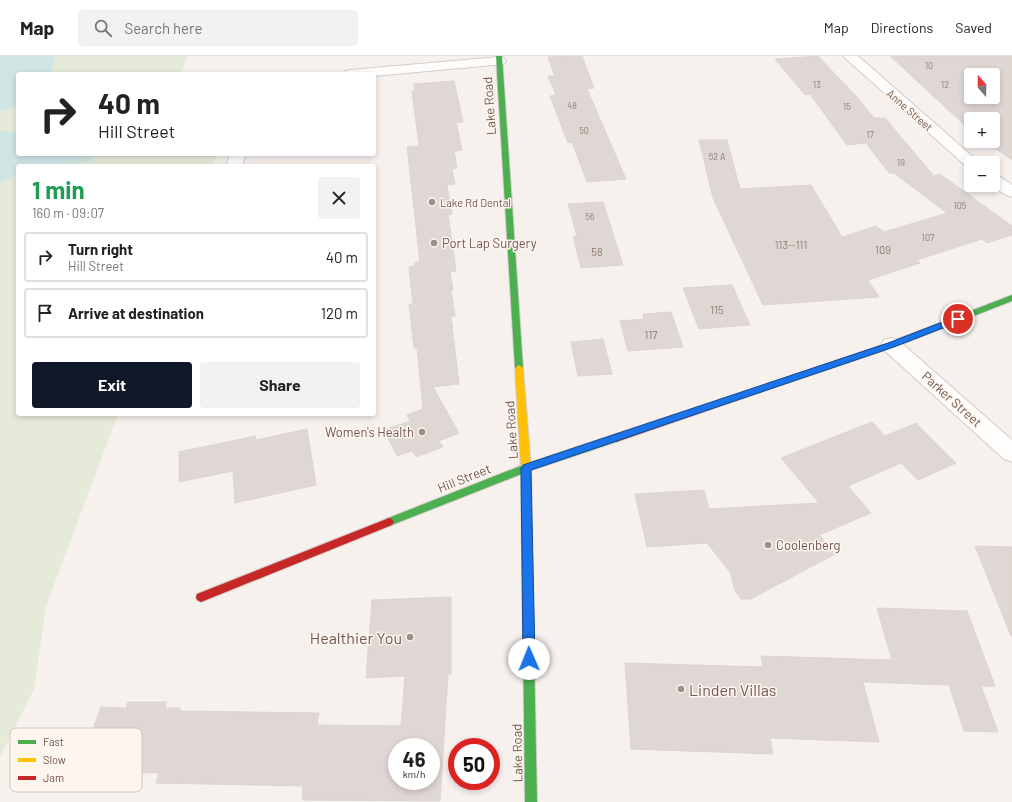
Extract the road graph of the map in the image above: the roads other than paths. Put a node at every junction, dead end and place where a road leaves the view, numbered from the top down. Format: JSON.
{"nodes":[{"id":1,"x":850,"y":56,"type":"edge"},
{"id":2,"x":499,"y":59,"type":"edge"},
{"id":3,"x":370,"y":72,"type":"edge"},
{"id":4,"x":964,"y":156,"type":"edge"},
{"id":5,"x":1000,"y":184,"type":"edge"},
{"id":6,"x":1012,"y":192,"type":"edge"},
{"id":7,"x":1012,"y":298,"type":"edge"},
{"id":8,"x":891,"y":345,"type":"junction"},
{"id":9,"x":1012,"y":453,"type":"edge"},
{"id":10,"x":526,"y":468,"type":"junction"},
{"id":11,"x":201,"y":597,"type":"dead end"},
{"id":12,"x":531,"y":802,"type":"edge"}],
"edges":[{"from":1,"to":4,"type":"street","name":"Anne Street"},
{"from":2,"to":3,"type":"street"},
{"from":2,"to":10,"type":"main road","name":"Lake Road"},
{"from":5,"to":6,"type":"street"},
{"from":7,"to":8,"type":"main road","name":"Hill Street"},
{"from":8,"to":9,"type":"street","name":"Parker Street"},
{"from":8,"to":10,"type":"main road","name":"Hill Street"},
{"from":10,"to":11,"type":"main road","name":"Hill Street"},
{"from":10,"to":12,"type":"main road","name":"Lake Road"}]}
